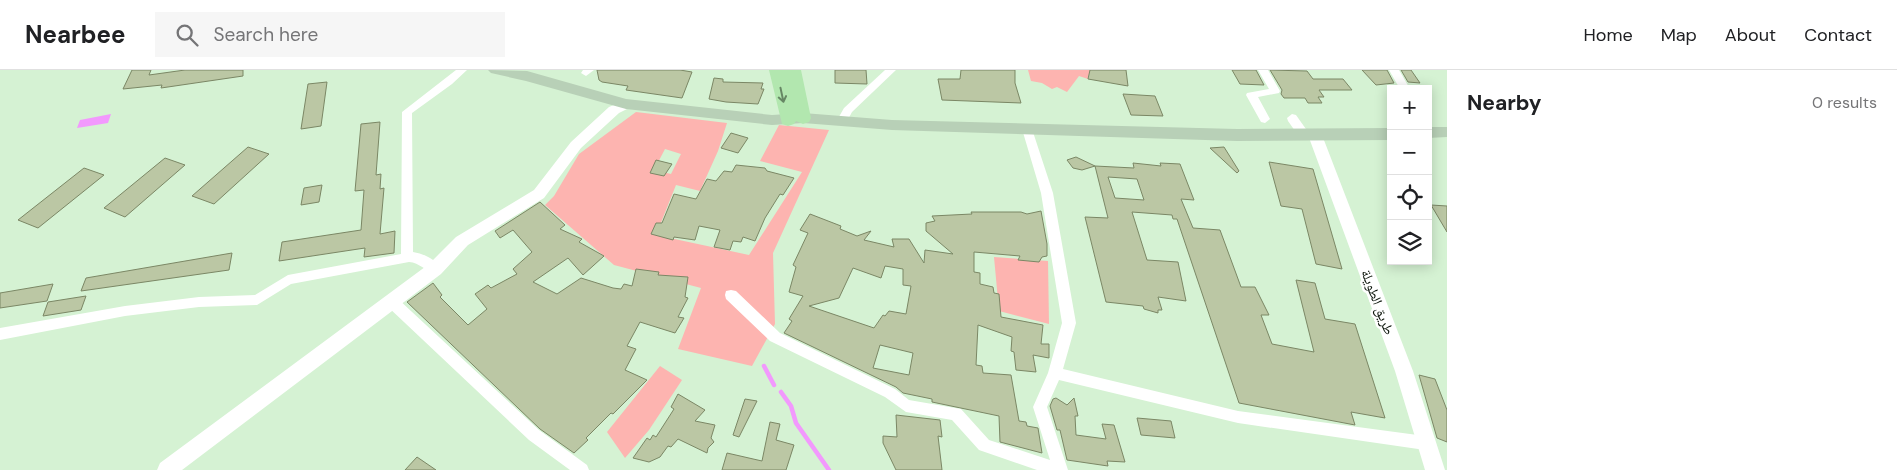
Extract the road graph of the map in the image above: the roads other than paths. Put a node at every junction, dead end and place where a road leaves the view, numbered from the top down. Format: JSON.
{"nodes":[{"id":1,"x":462,"y":70,"type":"edge"},
{"id":2,"x":496,"y":70,"type":"edge"},
{"id":3,"x":554,"y":70,"type":"edge"},
{"id":4,"x":777,"y":70,"type":"edge"},
{"id":5,"x":793,"y":70,"type":"edge"},
{"id":6,"x":891,"y":70,"type":"edge"},
{"id":7,"x":1263,"y":70,"type":"edge"},
{"id":8,"x":1394,"y":70,"type":"edge"},
{"id":9,"x":1403,"y":85,"type":"edge"},
{"id":10,"x":626,"y":104,"type":"junction"},
{"id":11,"x":1292,"y":118,"type":"dead end"},
{"id":12,"x":795,"y":119,"type":"junction"},
{"id":13,"x":1265,"y":119,"type":"dead end"},
{"id":14,"x":841,"y":122,"type":"junction"},
{"id":15,"x":1027,"y":129,"type":"junction"},
{"id":16,"x":1387,"y":134,"type":"edge"},
{"id":17,"x":1310,"y":135,"type":"junction"},
{"id":18,"x":407,"y":256,"type":"junction"},
{"id":19,"x":435,"y":269,"type":"junction"},
{"id":20,"x":731,"y":295,"type":"dead end"},
{"id":21,"x":392,"y":302,"type":"junction"},
{"id":22,"x":0,"y":334,"type":"edge"},
{"id":23,"x":1055,"y":373,"type":"junction"},
{"id":24,"x":1426,"y":443,"type":"junction"},
{"id":25,"x":167,"y":470,"type":"edge"},
{"id":26,"x":582,"y":470,"type":"edge"},
{"id":27,"x":1060,"y":470,"type":"edge"},
{"id":28,"x":1435,"y":470,"type":"edge"}],
"edges":[{"from":1,"to":18,"type":"street"},
{"from":2,"to":10,"type":"main road"},
{"from":3,"to":12,"type":"main road"},
{"from":4,"to":12,"type":"main road","one_way":true},
{"from":5,"to":12,"type":"main road"},
{"from":6,"to":14,"type":"street"},
{"from":7,"to":13,"type":"street"},
{"from":8,"to":9,"type":"street"},
{"from":10,"to":12,"type":"main road"},
{"from":10,"to":19,"type":"street"},
{"from":11,"to":17,"type":"street"},
{"from":12,"to":14,"type":"main road"},
{"from":14,"to":15,"type":"main road"},
{"from":15,"to":17,"type":"main road"},
{"from":15,"to":23,"type":"street"},
{"from":16,"to":17,"type":"main road"},
{"from":17,"to":24,"type":"street","name":"طريق الطويلة"},
{"from":18,"to":19,"type":"street"},
{"from":18,"to":22,"type":"street"},
{"from":19,"to":21,"type":"street"},
{"from":20,"to":27,"type":"street"},
{"from":21,"to":25,"type":"street"},
{"from":21,"to":26,"type":"street"},
{"from":23,"to":24,"type":"street"},
{"from":23,"to":27,"type":"street"},
{"from":24,"to":28,"type":"street","name":"طريق الطويلة"}]}
